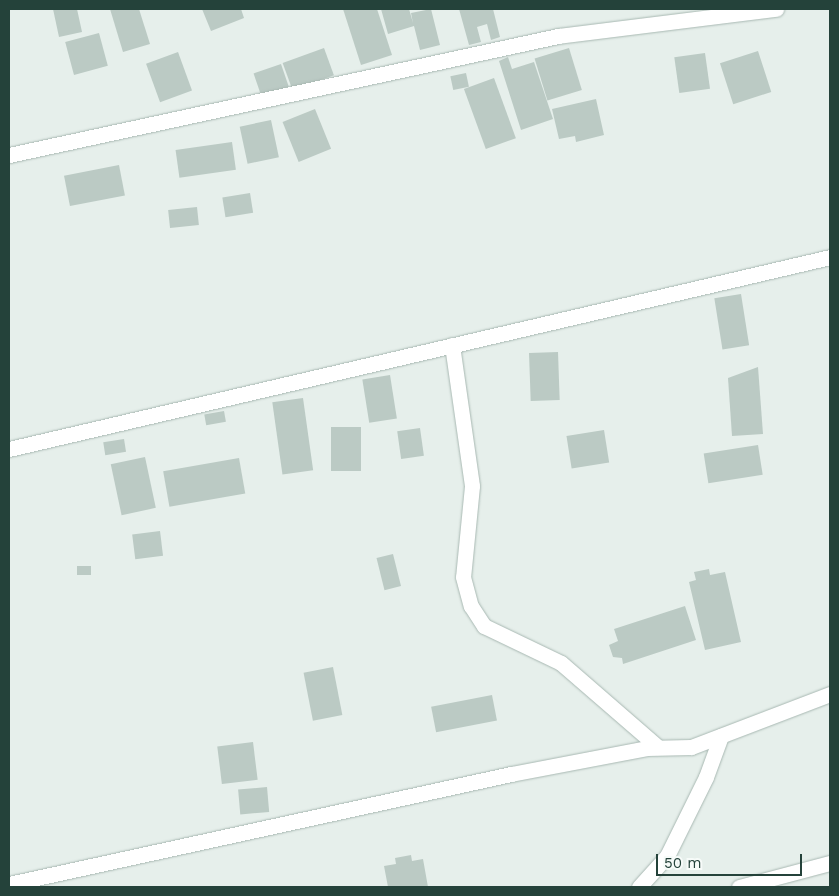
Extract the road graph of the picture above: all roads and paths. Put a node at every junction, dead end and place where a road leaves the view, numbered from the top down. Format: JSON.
{"nodes":[{"id":1,"x":776,"y":9,"type":"edge"},
{"id":2,"x":9,"y":155,"type":"edge"},
{"id":3,"x":830,"y":257,"type":"edge"},
{"id":4,"x":452,"y":345,"type":"junction"},
{"id":5,"x":9,"y":449,"type":"edge"},
{"id":6,"x":830,"y":694,"type":"edge"},
{"id":7,"x":722,"y":736,"type":"junction"},
{"id":8,"x":658,"y":747,"type":"junction"},
{"id":9,"x":830,"y":863,"type":"edge"},
{"id":10,"x":9,"y":884,"type":"edge"},
{"id":11,"x":639,"y":887,"type":"edge"},
{"id":12,"x":739,"y":887,"type":"edge"}],
"edges":[{"from":1,"to":2,"type":"street"},
{"from":3,"to":4,"type":"street"},
{"from":4,"to":5,"type":"street"},
{"from":4,"to":8,"type":"street"},
{"from":6,"to":7,"type":"street"},
{"from":7,"to":8,"type":"street"},
{"from":7,"to":11,"type":"street"},
{"from":8,"to":10,"type":"street"},
{"from":9,"to":12,"type":"street"}]}
